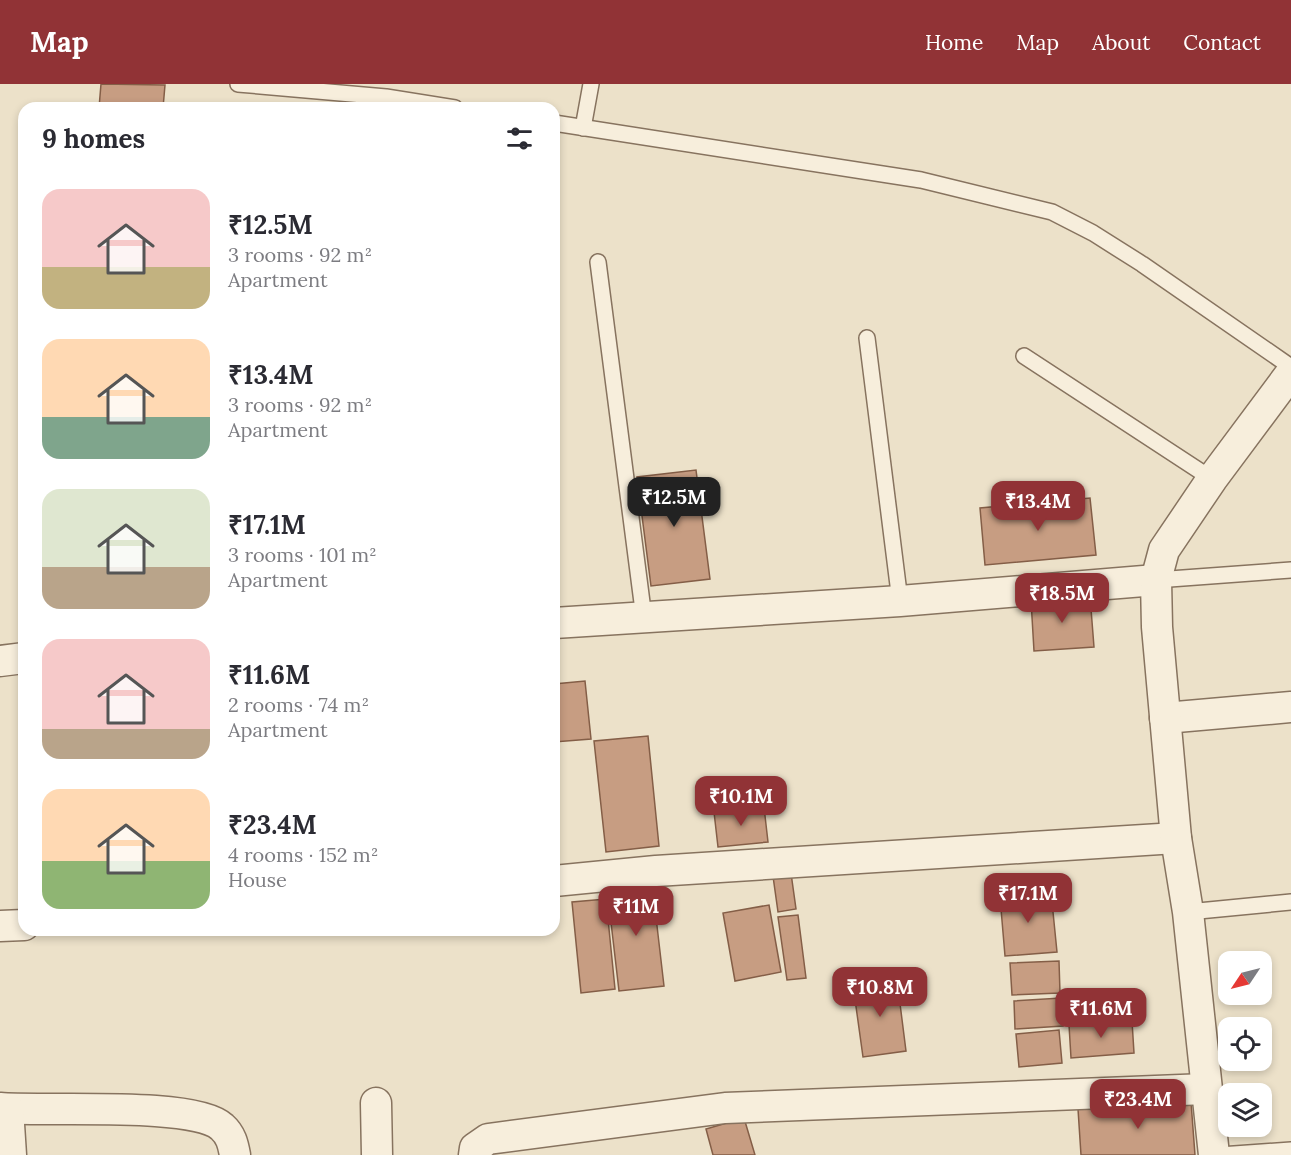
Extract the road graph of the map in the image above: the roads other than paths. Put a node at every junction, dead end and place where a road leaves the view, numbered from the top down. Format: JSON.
{"nodes":[{"id":1,"x":238,"y":84,"type":"edge"},
{"id":2,"x":591,"y":84,"type":"edge"},
{"id":3,"x":418,"y":102,"type":"edge"},
{"id":4,"x":560,"y":124,"type":"edge"},
{"id":5,"x":583,"y":128,"type":"junction"},
{"id":6,"x":598,"y":261,"type":"dead end"},
{"id":7,"x":867,"y":338,"type":"dead end"},
{"id":8,"x":1024,"y":356,"type":"dead end"},
{"id":9,"x":1291,"y":367,"type":"edge"},
{"id":10,"x":1291,"y":373,"type":"edge"},
{"id":11,"x":1212,"y":479,"type":"junction"},
{"id":12,"x":1291,"y":570,"type":"edge"},
{"id":13,"x":1156,"y":580,"type":"junction"},
{"id":14,"x":900,"y":601,"type":"junction"},
{"id":15,"x":644,"y":618,"type":"junction"},
{"id":16,"x":560,"y":623,"type":"edge"},
{"id":17,"x":18,"y":659,"type":"edge"},
{"id":18,"x":0,"y":661,"type":"edge"},
{"id":19,"x":1291,"y":707,"type":"edge"},
{"id":20,"x":1165,"y":718,"type":"junction"},
{"id":21,"x":1176,"y":838,"type":"junction"},
{"id":22,"x":560,"y":880,"type":"edge"},
{"id":23,"x":1291,"y":902,"type":"edge"},
{"id":24,"x":1188,"y":912,"type":"junction"},
{"id":25,"x":18,"y":925,"type":"edge"},
{"id":26,"x":0,"y":926,"type":"edge"},
{"id":27,"x":1206,"y":1089,"type":"junction"},
{"id":28,"x":376,"y":1103,"type":"dead end"},
{"id":29,"x":4,"y":1109,"type":"edge"},
{"id":30,"x":1291,"y":1150,"type":"edge"},
{"id":31,"x":11,"y":1155,"type":"edge"},
{"id":32,"x":236,"y":1155,"type":"edge"},
{"id":33,"x":377,"y":1155,"type":"edge"},
{"id":34,"x":474,"y":1155,"type":"edge"},
{"id":35,"x":1214,"y":1155,"type":"edge"},
{"id":36,"x":1220,"y":1155,"type":"edge"}],
"edges":[{"from":1,"to":3,"type":"lane"},
{"from":2,"to":5,"type":"lane"},
{"from":4,"to":5,"type":"lane"},
{"from":5,"to":9,"type":"lane"},
{"from":6,"to":15,"type":"lane"},
{"from":7,"to":14,"type":"lane"},
{"from":8,"to":11,"type":"lane"},
{"from":10,"to":11,"type":"street"},
{"from":11,"to":13,"type":"street"},
{"from":12,"to":13,"type":"lane"},
{"from":13,"to":14,"type":"street"},
{"from":13,"to":20,"type":"street"},
{"from":14,"to":15,"type":"street"},
{"from":15,"to":16,"type":"street"},
{"from":17,"to":18,"type":"street"},
{"from":19,"to":20,"type":"street"},
{"from":20,"to":21,"type":"street"},
{"from":21,"to":22,"type":"street"},
{"from":21,"to":24,"type":"street"},
{"from":23,"to":24,"type":"lane"},
{"from":24,"to":27,"type":"street"},
{"from":25,"to":26,"type":"street"},
{"from":27,"to":34,"type":"street"},
{"from":27,"to":35,"type":"street"},
{"from":28,"to":33,"type":"street"},
{"from":29,"to":31,"type":"street"},
{"from":29,"to":32,"type":"street"},
{"from":30,"to":36,"type":"lane"}]}
